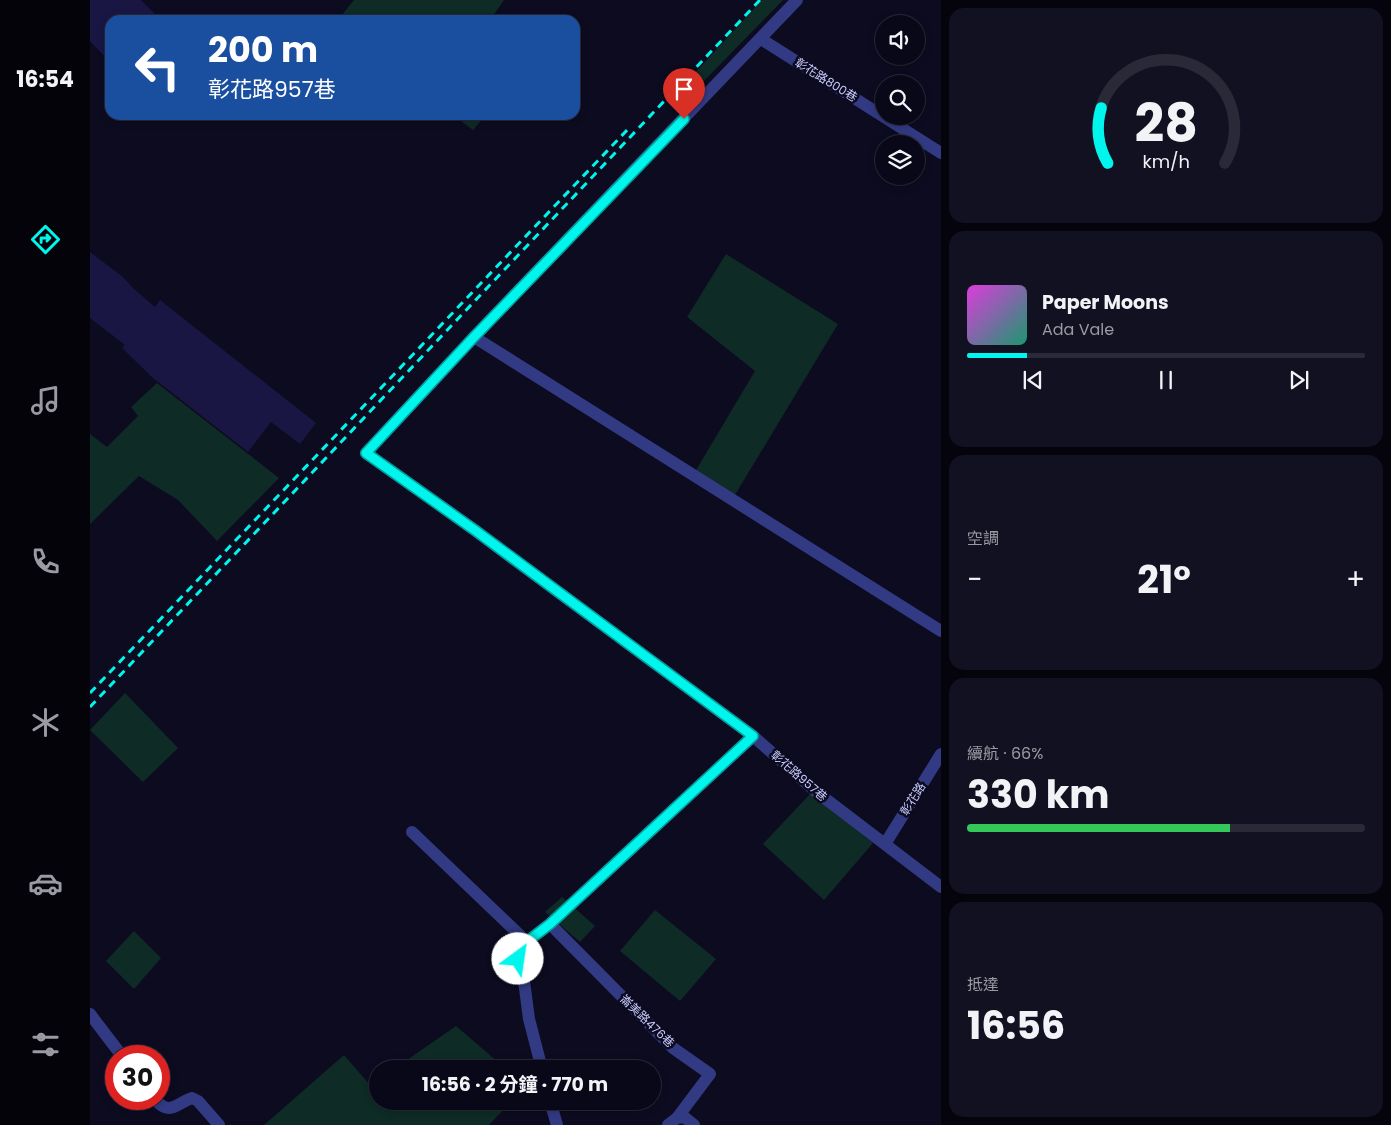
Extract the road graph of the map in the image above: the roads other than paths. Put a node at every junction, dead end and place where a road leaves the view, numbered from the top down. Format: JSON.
{"nodes":[{"id":1,"x":797,"y":0,"type":"edge"},
{"id":2,"x":761,"y":39,"type":"junction"},
{"id":3,"x":941,"y":153,"type":"edge"},
{"id":4,"x":474,"y":337,"type":"junction"},
{"id":5,"x":941,"y":631,"type":"edge"},
{"id":6,"x":753,"y":736,"type":"junction"},
{"id":7,"x":941,"y":754,"type":"edge"},
{"id":8,"x":412,"y":832,"type":"dead end"},
{"id":9,"x":885,"y":844,"type":"junction"},
{"id":10,"x":941,"y":888,"type":"edge"},
{"id":11,"x":550,"y":924,"type":"junction"},
{"id":12,"x":526,"y":941,"type":"junction"},
{"id":13,"x":90,"y":1014,"type":"edge"},
{"id":14,"x":114,"y":1045,"type":"edge"},
{"id":15,"x":540,"y":1060,"type":"edge"},
{"id":16,"x":170,"y":1108,"type":"edge"},
{"id":17,"x":553,"y":1110,"type":"edge"},
{"id":18,"x":673,"y":1121,"type":"edge"},
{"id":19,"x":219,"y":1125,"type":"edge"},
{"id":20,"x":557,"y":1125,"type":"edge"},
{"id":21,"x":694,"y":1125,"type":"edge"}],
"edges":[{"from":1,"to":2,"type":"street"},
{"from":2,"to":3,"type":"street","name":"彰花路800巷"},
{"from":2,"to":4,"type":"street"},
{"from":4,"to":5,"type":"street"},
{"from":4,"to":6,"type":"street","name":"彰花路957巷"},
{"from":6,"to":9,"type":"street","name":"彰花路957巷"},
{"from":6,"to":11,"type":"street"},
{"from":7,"to":9,"type":"street","name":"彰花路"},
{"from":8,"to":12,"type":"street"},
{"from":9,"to":10,"type":"street","name":"彰花路957巷"},
{"from":11,"to":12,"type":"street"},
{"from":11,"to":18,"type":"street","name":"崙美路476巷"},
{"from":12,"to":15,"type":"street"},
{"from":13,"to":14,"type":"street"},
{"from":16,"to":19,"type":"street"},
{"from":17,"to":20,"type":"street"},
{"from":18,"to":21,"type":"street","name":"崙美路476巷"}]}
